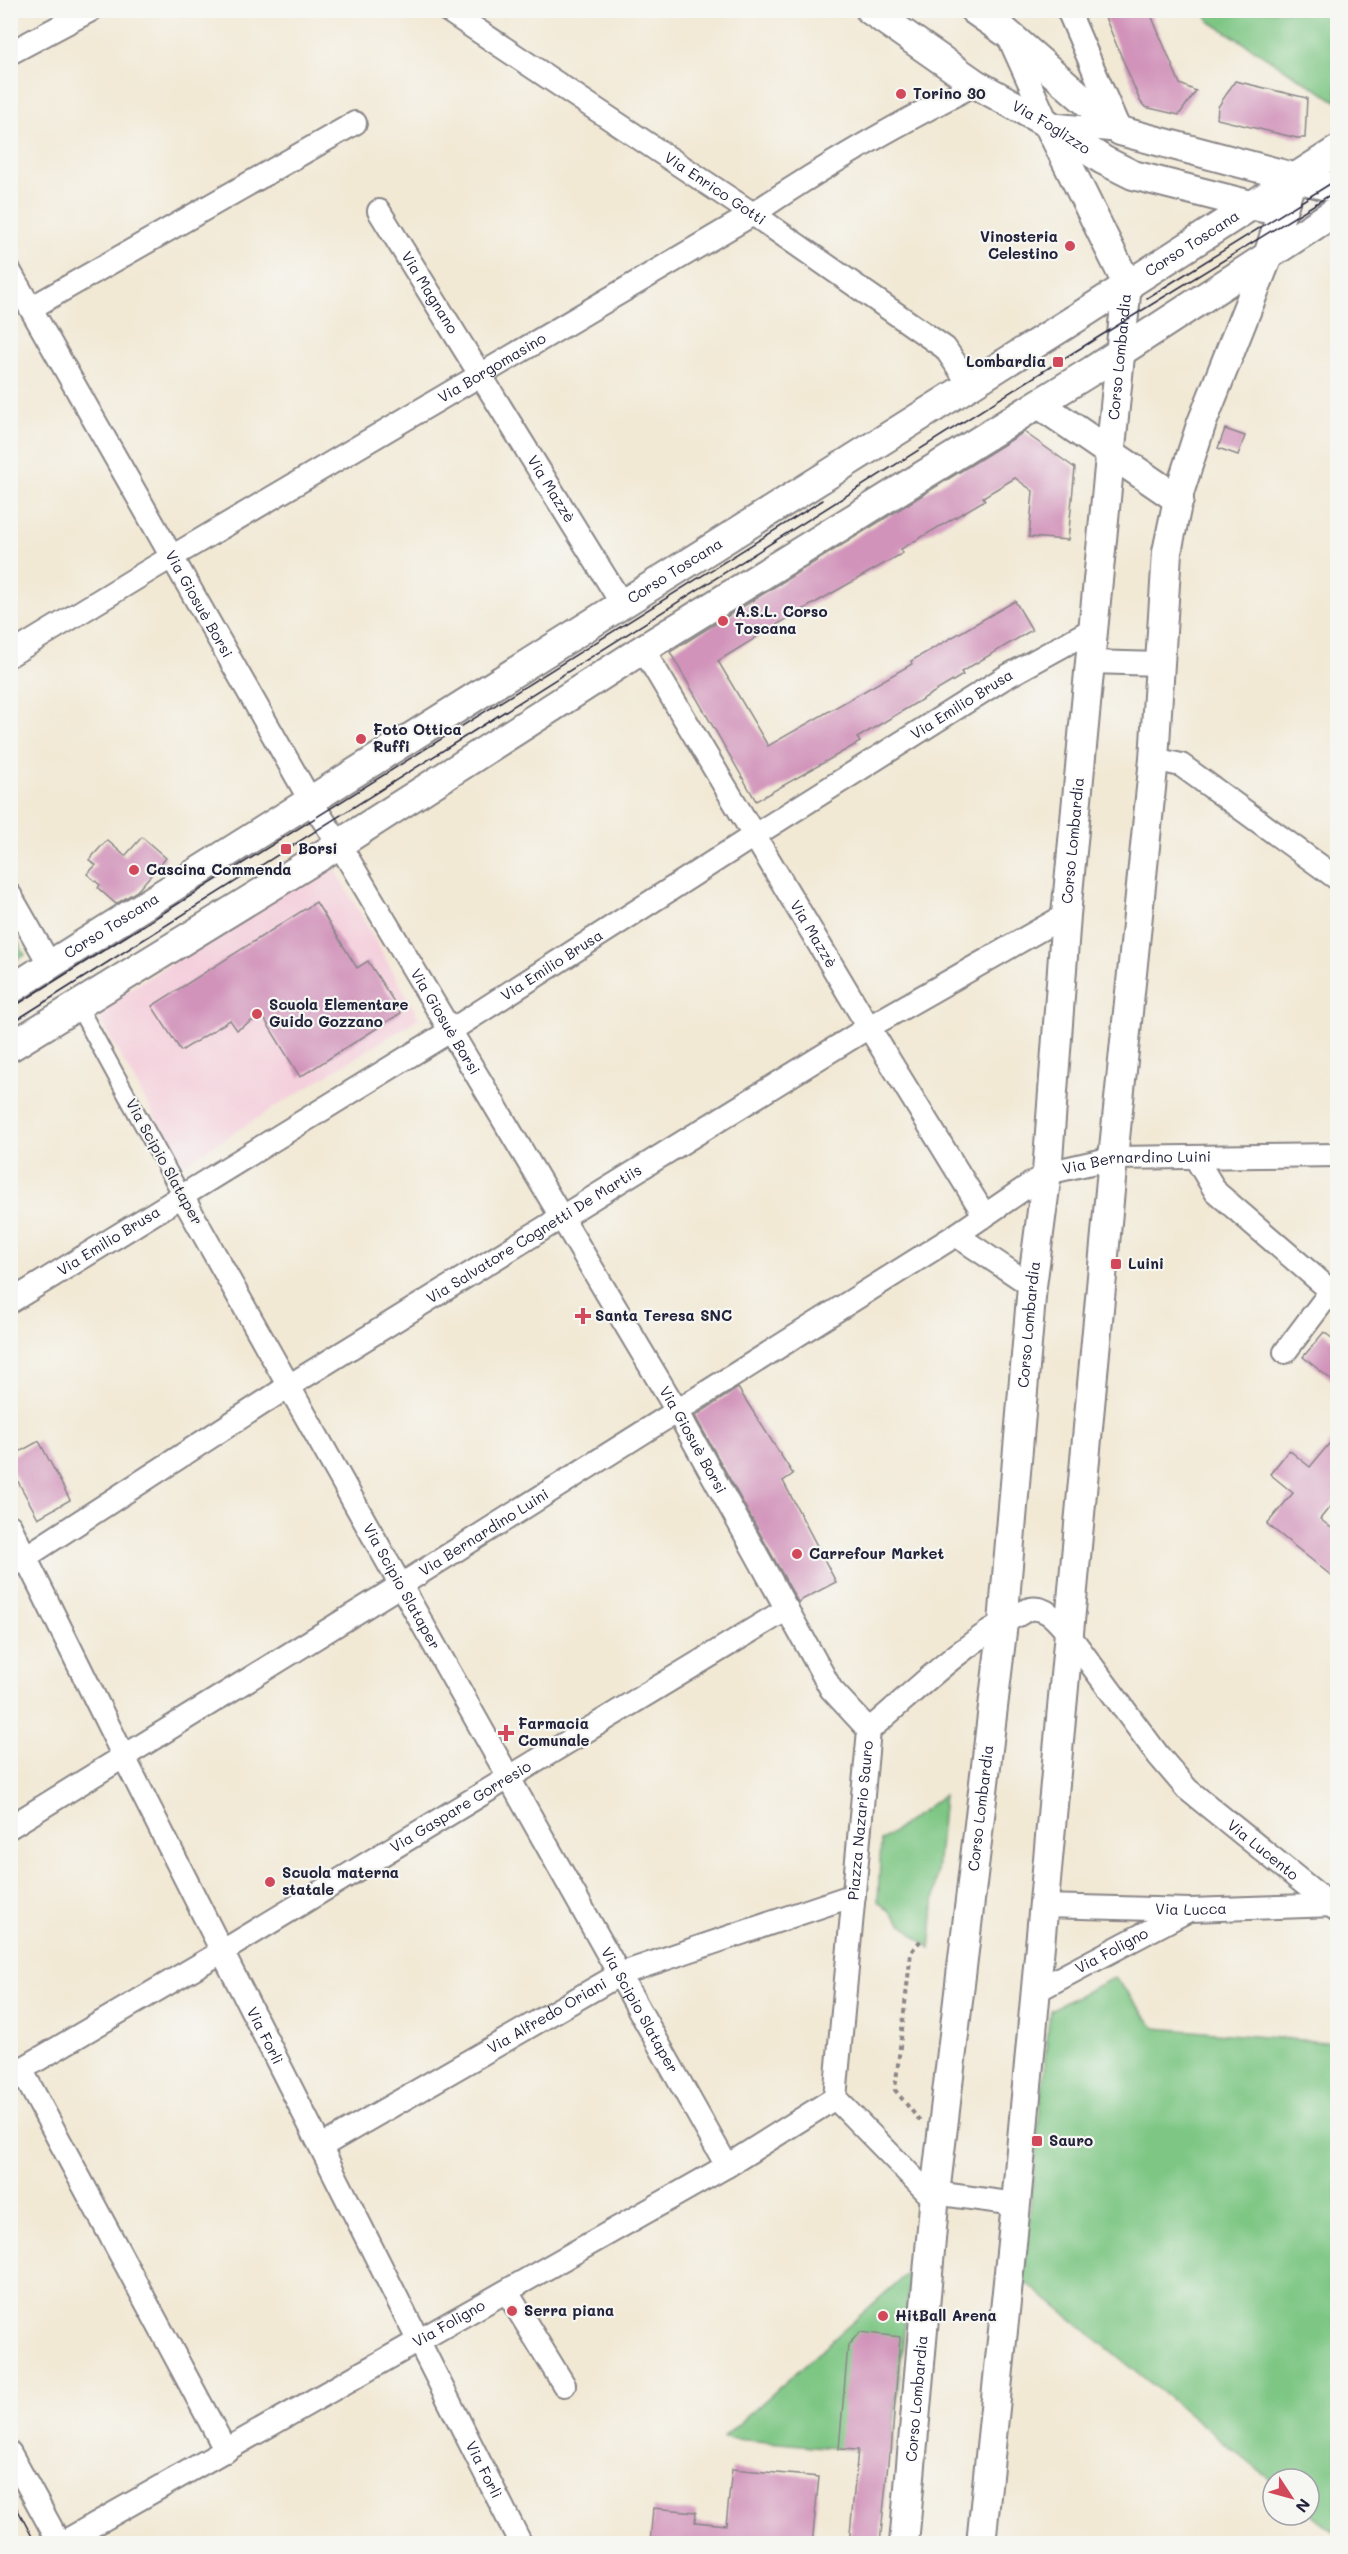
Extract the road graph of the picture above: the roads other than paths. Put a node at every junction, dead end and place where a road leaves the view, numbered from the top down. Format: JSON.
{"nodes":[{"id":1,"x":92,"y":10,"type":"edge"},
{"id":2,"x":447,"y":10,"type":"edge"},
{"id":3,"x":870,"y":10,"type":"edge"},
{"id":4,"x":974,"y":10,"type":"edge"},
{"id":5,"x":1068,"y":10,"type":"edge"},
{"id":6,"x":1002,"y":22,"type":"edge"},
{"id":7,"x":10,"y":53,"type":"edge"},
{"id":8,"x":976,"y":84,"type":"junction"},
{"id":9,"x":355,"y":123,"type":"dead end"},
{"id":10,"x":1048,"y":124,"type":"junction"},
{"id":11,"x":1120,"y":131,"type":"junction"},
{"id":12,"x":1338,"y":150,"type":"edge"},
{"id":13,"x":1292,"y":179,"type":"junction"},
{"id":14,"x":1338,"y":189,"type":"edge"},
{"id":15,"x":1251,"y":206,"type":"junction"},
{"id":16,"x":379,"y":211,"type":"dead end"},
{"id":17,"x":1282,"y":211,"type":"junction"},
{"id":18,"x":753,"y":214,"type":"junction"},
{"id":19,"x":1332,"y":218,"type":"edge"},
{"id":20,"x":1268,"y":256,"type":"junction"},
{"id":21,"x":10,"y":272,"type":"edge"},
{"id":22,"x":1127,"y":284,"type":"junction"},
{"id":23,"x":31,"y":308,"type":"junction"},
{"id":24,"x":1120,"y":353,"type":"junction"},
{"id":25,"x":479,"y":376,"type":"junction"},
{"id":26,"x":970,"y":384,"type":"junction"},
{"id":27,"x":1039,"y":404,"type":"junction"},
{"id":28,"x":1110,"y":454,"type":"junction"},
{"id":29,"x":1179,"y":500,"type":"junction"},
{"id":30,"x":172,"y":556,"type":"junction"},
{"id":31,"x":622,"y":604,"type":"junction"},
{"id":32,"x":1093,"y":629,"type":"junction"},
{"id":33,"x":643,"y":649,"type":"junction"},
{"id":34,"x":10,"y":655,"type":"edge"},
{"id":35,"x":1090,"y":662,"type":"junction"},
{"id":36,"x":1160,"y":664,"type":"junction"},
{"id":37,"x":1154,"y":759,"type":"junction"},
{"id":38,"x":310,"y":800,"type":"junction"},
{"id":39,"x":755,"y":835,"type":"junction"},
{"id":40,"x":339,"y":844,"type":"junction"},
{"id":41,"x":1338,"y":879,"type":"edge"},
{"id":42,"x":10,"y":895,"type":"edge"},
{"id":43,"x":1066,"y":915,"type":"junction"},
{"id":44,"x":50,"y":965,"type":"junction"},
{"id":45,"x":10,"y":990,"type":"edge"},
{"id":46,"x":78,"y":1006,"type":"junction"},
{"id":47,"x":868,"y":1027,"type":"junction"},
{"id":48,"x":450,"y":1031,"type":"junction"},
{"id":49,"x":10,"y":1047,"type":"edge"},
{"id":50,"x":1338,"y":1155,"type":"edge"},
{"id":51,"x":1196,"y":1157,"type":"junction"},
{"id":52,"x":1113,"y":1158,"type":"junction"},
{"id":53,"x":1047,"y":1173,"type":"junction"},
{"id":54,"x":182,"y":1196,"type":"junction"},
{"id":55,"x":985,"y":1216,"type":"junction"},
{"id":56,"x":561,"y":1219,"type":"junction"},
{"id":57,"x":956,"y":1234,"type":"junction"},
{"id":58,"x":1032,"y":1286,"type":"junction"},
{"id":59,"x":10,"y":1302,"type":"edge"},
{"id":60,"x":1285,"y":1352,"type":"dead end"},
{"id":61,"x":289,"y":1386,"type":"junction"},
{"id":62,"x":677,"y":1411,"type":"junction"},
{"id":63,"x":10,"y":1526,"type":"edge"},
{"id":64,"x":18,"y":1562,"type":"edge"},
{"id":65,"x":401,"y":1586,"type":"junction"},
{"id":66,"x":787,"y":1609,"type":"junction"},
{"id":67,"x":1003,"y":1623,"type":"junction"},
{"id":68,"x":1067,"y":1632,"type":"junction"},
{"id":69,"x":869,"y":1730,"type":"junction"},
{"id":70,"x":124,"y":1757,"type":"junction"},
{"id":71,"x":510,"y":1779,"type":"junction"},
{"id":72,"x":1187,"y":1789,"type":"joint"},
{"id":73,"x":10,"y":1827,"type":"edge"},
{"id":74,"x":854,"y":1895,"type":"junction"},
{"id":75,"x":1044,"y":1906,"type":"junction"},
{"id":76,"x":1335,"y":1907,"type":"edge"},
{"id":77,"x":1190,"y":1910,"type":"junction"},
{"id":78,"x":223,"y":1951,"type":"junction"},
{"id":79,"x":620,"y":1974,"type":"junction"},
{"id":80,"x":1035,"y":1992,"type":"junction"},
{"id":81,"x":16,"y":2072,"type":"edge"},
{"id":82,"x":835,"y":2098,"type":"junction"},
{"id":83,"x":322,"y":2146,"type":"junction"},
{"id":84,"x":728,"y":2166,"type":"junction"},
{"id":85,"x":935,"y":2194,"type":"junction"},
{"id":86,"x":1016,"y":2204,"type":"junction"},
{"id":87,"x":507,"y":2292,"type":"junction"},
{"id":88,"x":420,"y":2342,"type":"junction"},
{"id":89,"x":564,"y":2385,"type":"dead end"},
{"id":90,"x":226,"y":2451,"type":"junction"},
{"id":91,"x":10,"y":2453,"type":"edge"},
{"id":92,"x":60,"y":2544,"type":"edge"},
{"id":93,"x":521,"y":2544,"type":"edge"},
{"id":94,"x":904,"y":2544,"type":"edge"},
{"id":95,"x":981,"y":2544,"type":"edge"}],
"edges":[{"from":1,"to":7,"type":"street"},
{"from":2,"to":18,"type":"street","name":"Via Enrico Gotti"},
{"from":3,"to":8,"type":"street","name":"Via Foglizzo"},
{"from":4,"to":6,"type":"street"},
{"from":5,"to":11,"type":"street"},
{"from":6,"to":10,"type":"street","name":"Corso Lombardia"},
{"from":6,"to":11,"type":"street"},
{"from":8,"to":10,"type":"street","name":"Via Foglizzo"},
{"from":8,"to":18,"type":"street","name":"Via Borgomasino"},
{"from":9,"to":23,"type":"street"},
{"from":10,"to":11,"type":"street"},
{"from":10,"to":15,"type":"street","name":"Via Foglizzo"},
{"from":10,"to":22,"type":"street","name":"Corso Lombardia"},
{"from":11,"to":13,"type":"street"},
{"from":12,"to":13,"type":"street","name":"Corso Toscana"},
{"from":13,"to":14,"type":"street"},
{"from":13,"to":15,"type":"street","name":"Corso Toscana"},
{"from":13,"to":17,"type":"street"},
{"from":15,"to":17,"type":"street","name":"Via Foglizzo"},
{"from":15,"to":22,"type":"street","name":"Corso Toscana"},
{"from":16,"to":25,"type":"street","name":"Via Magnano"},
{"from":17,"to":19,"type":"street","name":"Via Foglizzo"},
{"from":17,"to":20,"type":"street"},
{"from":18,"to":25,"type":"street","name":"Via Borgomasino"},
{"from":18,"to":26,"type":"street","name":"Via Enrico Gotti"},
{"from":19,"to":20,"type":"street"},
{"from":20,"to":24,"type":"street"},
{"from":20,"to":29,"type":"street"},
{"from":21,"to":23,"type":"street","name":"Via Giosuè Borsi"},
{"from":22,"to":24,"type":"street","name":"Corso Lombardia"},
{"from":22,"to":26,"type":"street","name":"Corso Toscana"},
{"from":23,"to":30,"type":"street","name":"Via Giosuè Borsi"},
{"from":24,"to":27,"type":"street"},
{"from":24,"to":28,"type":"street","name":"Corso Lombardia"},
{"from":25,"to":30,"type":"street","name":"Via Borgomasino"},
{"from":25,"to":31,"type":"street","name":"Via Mazzè"},
{"from":26,"to":31,"type":"street","name":"Corso Toscana"},
{"from":27,"to":28,"type":"street"},
{"from":27,"to":33,"type":"street"},
{"from":28,"to":29,"type":"street"},
{"from":28,"to":32,"type":"street","name":"Corso Lombardia"},
{"from":29,"to":36,"type":"street"},
{"from":30,"to":34,"type":"street","name":"Via Borgomasino"},
{"from":30,"to":38,"type":"street","name":"Via Giosuè Borsi"},
{"from":31,"to":38,"type":"street","name":"Corso Toscana"},
{"from":32,"to":35,"type":"street","name":"Corso Lombardia"},
{"from":32,"to":39,"type":"street","name":"Via Emilio Brusa"},
{"from":33,"to":39,"type":"street","name":"Via Mazzè"},
{"from":33,"to":40,"type":"street"},
{"from":35,"to":36,"type":"street"},
{"from":35,"to":43,"type":"street","name":"Corso Lombardia"},
{"from":36,"to":37,"type":"street"},
{"from":37,"to":41,"type":"street"},
{"from":37,"to":52,"type":"street"},
{"from":38,"to":40,"type":"street","name":"Via Giosuè Borsi"},
{"from":38,"to":44,"type":"street","name":"Corso Toscana"},
{"from":39,"to":47,"type":"street","name":"Via Mazzè"},
{"from":39,"to":48,"type":"street","name":"Via Emilio Brusa"},
{"from":40,"to":46,"type":"street"},
{"from":40,"to":48,"type":"street","name":"Via Giosuè Borsi"},
{"from":42,"to":44,"type":"street"},
{"from":43,"to":47,"type":"street","name":"Via Salvatore Cognetti De Martiis"},
{"from":43,"to":53,"type":"street","name":"Corso Lombardia"},
{"from":44,"to":45,"type":"street","name":"Corso Toscana"},
{"from":46,"to":49,"type":"street"},
{"from":46,"to":54,"type":"street","name":"Via Scipio Slataper"},
{"from":47,"to":55,"type":"street","name":"Via Mazzè"},
{"from":47,"to":56,"type":"street","name":"Via Salvatore Cognetti De Martiis"},
{"from":48,"to":54,"type":"street","name":"Via Emilio Brusa"},
{"from":48,"to":56,"type":"street","name":"Via Giosuè Borsi"},
{"from":50,"to":51,"type":"street","name":"Via Bernardino Luini"},
{"from":51,"to":52,"type":"street","name":"Via Bernardino Luini"},
{"from":51,"to":60,"type":"street"},
{"from":52,"to":53,"type":"street","name":"Via Bernardino Luini"},
{"from":52,"to":68,"type":"street"},
{"from":53,"to":55,"type":"street","name":"Via Bernardino Luini"},
{"from":53,"to":58,"type":"street","name":"Corso Lombardia"},
{"from":54,"to":59,"type":"street","name":"Via Emilio Brusa"},
{"from":54,"to":61,"type":"street","name":"Via Scipio Slataper"},
{"from":55,"to":57,"type":"street","name":"Via Bernardino Luini"},
{"from":56,"to":61,"type":"street","name":"Via Salvatore Cognetti De Martiis"},
{"from":56,"to":62,"type":"street","name":"Via Giosuè Borsi"},
{"from":57,"to":58,"type":"street"},
{"from":57,"to":62,"type":"street","name":"Via Bernardino Luini"},
{"from":58,"to":67,"type":"street","name":"Corso Lombardia"},
{"from":61,"to":64,"type":"street","name":"Via Salvatore Cognetti De Martiis"},
{"from":61,"to":65,"type":"street","name":"Via Scipio Slataper"},
{"from":62,"to":65,"type":"street","name":"Via Bernardino Luini"},
{"from":62,"to":66,"type":"street","name":"Via Giosuè Borsi"},
{"from":63,"to":64,"type":"street","name":"Via Forlì"},
{"from":64,"to":70,"type":"street","name":"Via Forlì"},
{"from":65,"to":70,"type":"street","name":"Via Bernardino Luini"},
{"from":65,"to":71,"type":"street","name":"Via Scipio Slataper"},
{"from":66,"to":69,"type":"street","name":"Via Giosuè Borsi"},
{"from":66,"to":71,"type":"street","name":"Via Gaspare Gorresio"},
{"from":67,"to":68,"type":"street","name":"Piazza Nazario Sauro"},
{"from":67,"to":69,"type":"street","name":"Piazza Nazario Sauro"},
{"from":67,"to":85,"type":"street","name":"Corso Lombardia"},
{"from":68,"to":72,"type":"street","name":"Piazza Nazario Sauro"},
{"from":68,"to":75,"type":"street"},
{"from":69,"to":74,"type":"street","name":"Piazza Nazario Sauro"},
{"from":70,"to":73,"type":"street","name":"Via Bernardino Luini"},
{"from":70,"to":78,"type":"street","name":"Via Forlì"},
{"from":71,"to":78,"type":"street","name":"Via Gaspare Gorresio"},
{"from":71,"to":79,"type":"street","name":"Via Scipio Slataper"},
{"from":72,"to":76,"type":"street","name":"Via Lucento"},
{"from":74,"to":79,"type":"street","name":"Via Alfredo Oriani"},
{"from":74,"to":82,"type":"street","name":"Piazza Nazario Sauro"},
{"from":75,"to":77,"type":"street","name":"Via Lucca"},
{"from":75,"to":80,"type":"street"},
{"from":76,"to":77,"type":"street","name":"Via Lucca"},
{"from":77,"to":80,"type":"street","name":"Via Foligno"},
{"from":78,"to":81,"type":"street","name":"Via Gaspare Gorresio"},
{"from":78,"to":83,"type":"street","name":"Via Forlì"},
{"from":79,"to":83,"type":"street","name":"Via Alfredo Oriani"},
{"from":79,"to":84,"type":"street","name":"Via Scipio Slataper"},
{"from":80,"to":86,"type":"street"},
{"from":81,"to":90,"type":"street"},
{"from":82,"to":84,"type":"street","name":"Via Foligno"},
{"from":82,"to":85,"type":"street"},
{"from":83,"to":88,"type":"street","name":"Via Forlì"},
{"from":84,"to":87,"type":"street","name":"Via Foligno"},
{"from":85,"to":86,"type":"street"},
{"from":85,"to":94,"type":"street","name":"Corso Lombardia"},
{"from":86,"to":95,"type":"street"},
{"from":87,"to":88,"type":"street","name":"Via Foligno"},
{"from":87,"to":89,"type":"street"},
{"from":88,"to":90,"type":"street","name":"Via Foligno"},
{"from":88,"to":93,"type":"street","name":"Via Forlì"},
{"from":90,"to":92,"type":"street","name":"Via Foligno"},
{"from":91,"to":92,"type":"street"}]}
